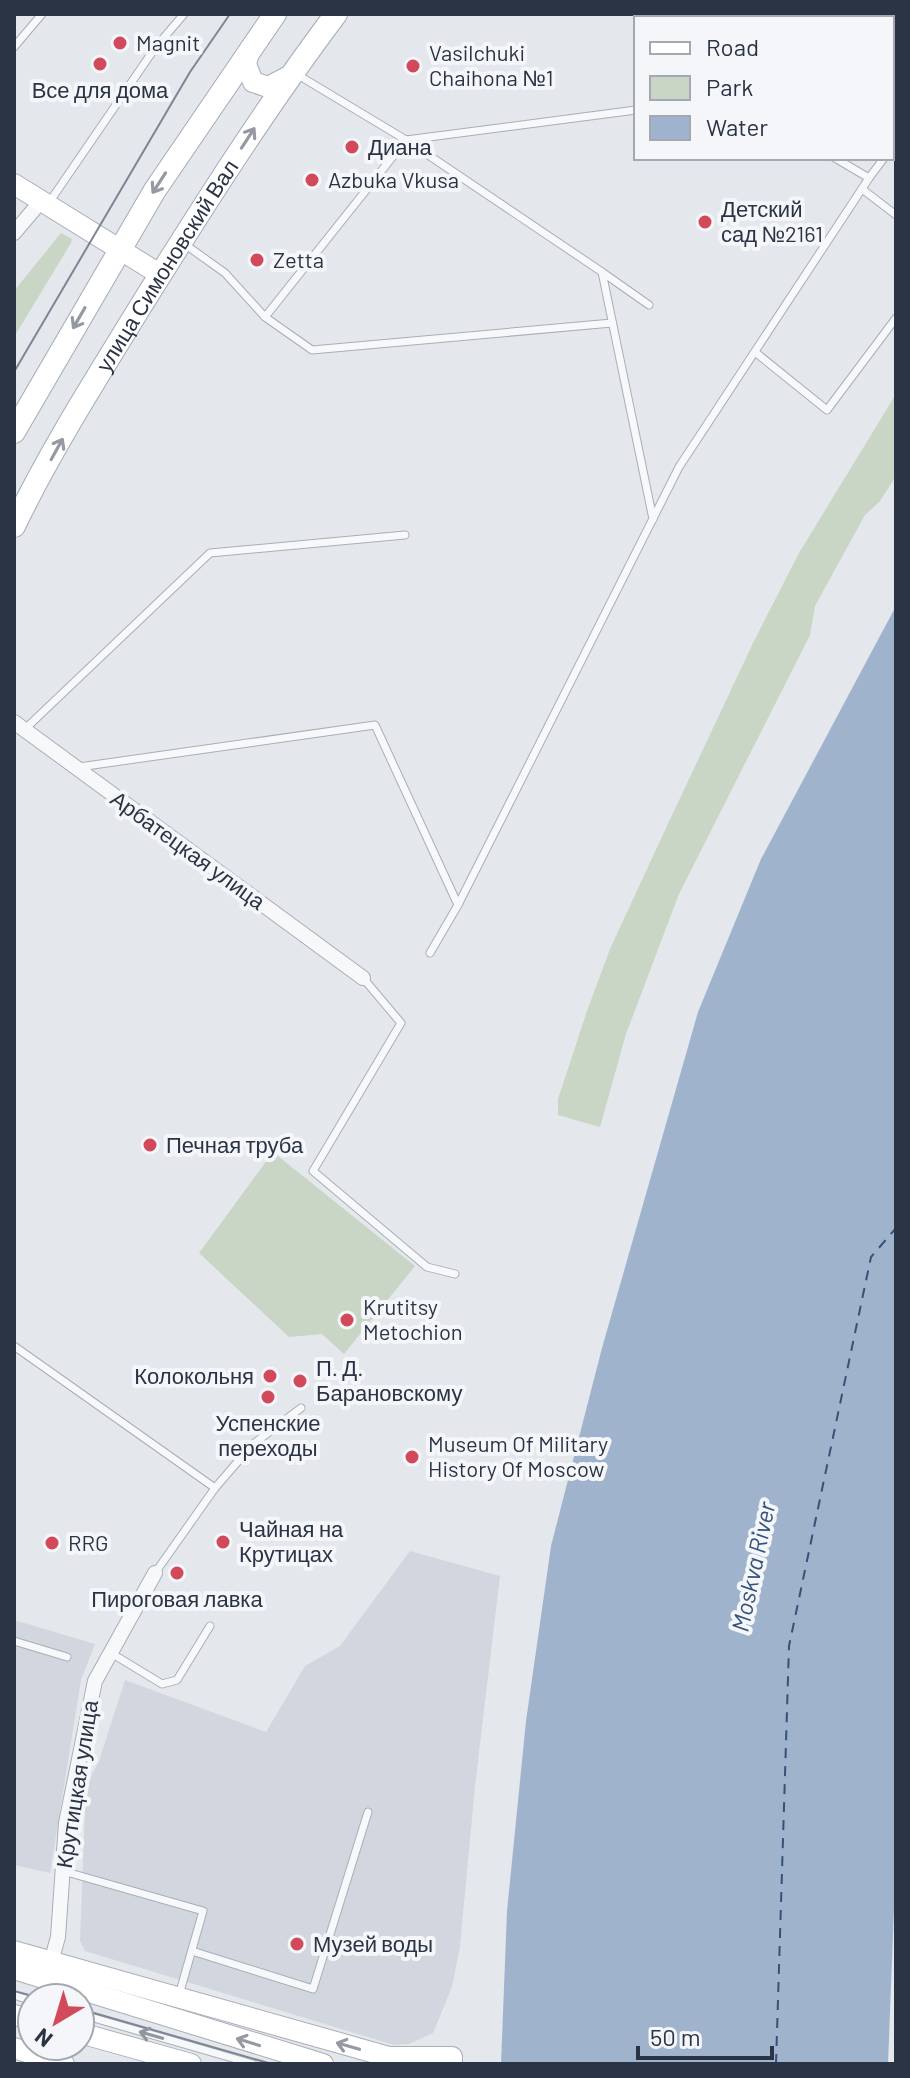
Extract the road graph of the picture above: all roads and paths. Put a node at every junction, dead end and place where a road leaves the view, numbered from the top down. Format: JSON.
{"nodes":[{"id":1,"x":42,"y":14,"type":"edge"},
{"id":2,"x":184,"y":14,"type":"edge"},
{"id":3,"x":275,"y":14,"type":"edge"},
{"id":4,"x":336,"y":14,"type":"edge"},
{"id":5,"x":14,"y":47,"type":"edge"},
{"id":6,"x":250,"y":49,"type":"junction"},
{"id":7,"x":291,"y":74,"type":"junction"},
{"id":8,"x":634,"y":110,"type":"edge"},
{"id":9,"x":406,"y":140,"type":"junction"},
{"id":10,"x":838,"y":160,"type":"edge"},
{"id":11,"x":882,"y":160,"type":"edge"},
{"id":12,"x":869,"y":178,"type":"junction"},
{"id":13,"x":14,"y":184,"type":"edge"},
{"id":14,"x":862,"y":189,"type":"junction"},
{"id":15,"x":45,"y":202,"type":"junction"},
{"id":16,"x":896,"y":215,"type":"edge"},
{"id":17,"x":14,"y":233,"type":"edge"},
{"id":18,"x":181,"y":241,"type":"junction"},
{"id":19,"x":118,"y":250,"type":"junction"},
{"id":20,"x":602,"y":272,"type":"junction"},
{"id":21,"x":161,"y":275,"type":"junction"},
{"id":22,"x":649,"y":305,"type":"dead end"},
{"id":23,"x":265,"y":317,"type":"junction"},
{"id":24,"x":896,"y":318,"type":"edge"},
{"id":25,"x":612,"y":323,"type":"junction"},
{"id":26,"x":755,"y":352,"type":"junction"},
{"id":27,"x":14,"y":432,"type":"edge"},
{"id":28,"x":653,"y":519,"type":"junction"},
{"id":29,"x":14,"y":526,"type":"edge"},
{"id":30,"x":405,"y":535,"type":"dead end"},
{"id":31,"x":20,"y":725,"type":"edge"},
{"id":32,"x":75,"y":768,"type":"junction"},
{"id":33,"x":458,"y":905,"type":"junction"},
{"id":34,"x":430,"y":953,"type":"dead end"},
{"id":35,"x":363,"y":978,"type":"joint"},
{"id":36,"x":455,"y":1274,"type":"dead end"},
{"id":37,"x":14,"y":1346,"type":"edge"},
{"id":38,"x":301,"y":1408,"type":"dead end"},
{"id":39,"x":215,"y":1488,"type":"junction"},
{"id":40,"x":155,"y":1573,"type":"joint"},
{"id":41,"x":210,"y":1626,"type":"dead end"},
{"id":42,"x":14,"y":1641,"type":"edge"},
{"id":43,"x":109,"y":1651,"type":"junction"},
{"id":44,"x":67,"y":1657,"type":"dead end"},
{"id":45,"x":368,"y":1812,"type":"dead end"},
{"id":46,"x":63,"y":1871,"type":"junction"},
{"id":47,"x":14,"y":1951,"type":"edge"},
{"id":48,"x":192,"y":1951,"type":"junction"},
{"id":49,"x":51,"y":1962,"type":"junction"},
{"id":50,"x":14,"y":1969,"type":"edge"},
{"id":51,"x":179,"y":1997,"type":"junction"},
{"id":52,"x":96,"y":2019,"type":"edge"},
{"id":53,"x":96,"y":2037,"type":"edge"},
{"id":54,"x":14,"y":2048,"type":"edge"},
{"id":55,"x":444,"y":2060,"type":"edge"},
{"id":56,"x":64,"y":2064,"type":"edge"},
{"id":57,"x":191,"y":2064,"type":"edge"},
{"id":58,"x":253,"y":2064,"type":"edge"},
{"id":59,"x":323,"y":2064,"type":"edge"}],
"edges":[{"from":1,"to":5,"type":"lane"},
{"from":2,"to":15,"type":"lane"},
{"from":3,"to":6,"type":"main road","name":"улица Симоновский Вал"},
{"from":4,"to":7,"type":"main road","name":"улица Симоновский Вал"},
{"from":6,"to":7,"type":"main road"},
{"from":6,"to":19,"type":"main road","name":"улица Симоновский Вал","one_way":true},
{"from":7,"to":9,"type":"lane"},
{"from":18,"to":7,"type":"main road","name":"улица Симоновский Вал","one_way":true},
{"from":8,"to":9,"type":"lane"},
{"from":9,"to":20,"type":"lane"},
{"from":9,"to":23,"type":"lane"},
{"from":10,"to":12,"type":"lane"},
{"from":11,"to":12,"type":"lane"},
{"from":12,"to":14,"type":"lane"},
{"from":13,"to":15,"type":"main road"},
{"from":14,"to":16,"type":"lane"},
{"from":14,"to":26,"type":"lane"},
{"from":15,"to":17,"type":"street"},
{"from":15,"to":19,"type":"main road"},
{"from":18,"to":21,"type":"main road","name":"улица Симоновский Вал"},
{"from":18,"to":23,"type":"lane"},
{"from":19,"to":21,"type":"main road"},
{"from":19,"to":27,"type":"main road","name":"улица Симоновский Вал","one_way":true},
{"from":20,"to":22,"type":"lane"},
{"from":20,"to":25,"type":"lane"},
{"from":29,"to":21,"type":"main road","name":"улица Симоновский Вал","one_way":true},
{"from":23,"to":25,"type":"lane"},
{"from":24,"to":26,"type":"lane"},
{"from":25,"to":28,"type":"lane"},
{"from":26,"to":28,"type":"lane"},
{"from":28,"to":33,"type":"lane"},
{"from":30,"to":31,"type":"lane"},
{"from":31,"to":32,"type":"street","name":"Арбатецкая улица"},
{"from":32,"to":33,"type":"lane"},
{"from":32,"to":35,"type":"street","name":"Арбатецкая улица"},
{"from":33,"to":34,"type":"lane"},
{"from":35,"to":36,"type":"lane"},
{"from":37,"to":39,"type":"lane"},
{"from":38,"to":39,"type":"lane"},
{"from":39,"to":40,"type":"lane"},
{"from":40,"to":43,"type":"street","name":"Крутицкая улица"},
{"from":41,"to":43,"type":"lane"},
{"from":42,"to":44,"type":"lane"},
{"from":43,"to":46,"type":"street","name":"Крутицкая улица"},
{"from":45,"to":48,"type":"lane"},
{"from":46,"to":48,"type":"lane"},
{"from":46,"to":49,"type":"street","name":"Крутицкая улица"},
{"from":47,"to":49,"type":"main road"},
{"from":48,"to":51,"type":"lane"},
{"from":49,"to":51,"type":"main road"},
{"from":59,"to":50,"type":"main road","one_way":true},
{"from":55,"to":51,"type":"main road","one_way":true},
{"from":58,"to":52,"type":"lane","one_way":true},
{"from":53,"to":57,"type":"main road"},
{"from":54,"to":56,"type":"main road"}]}
